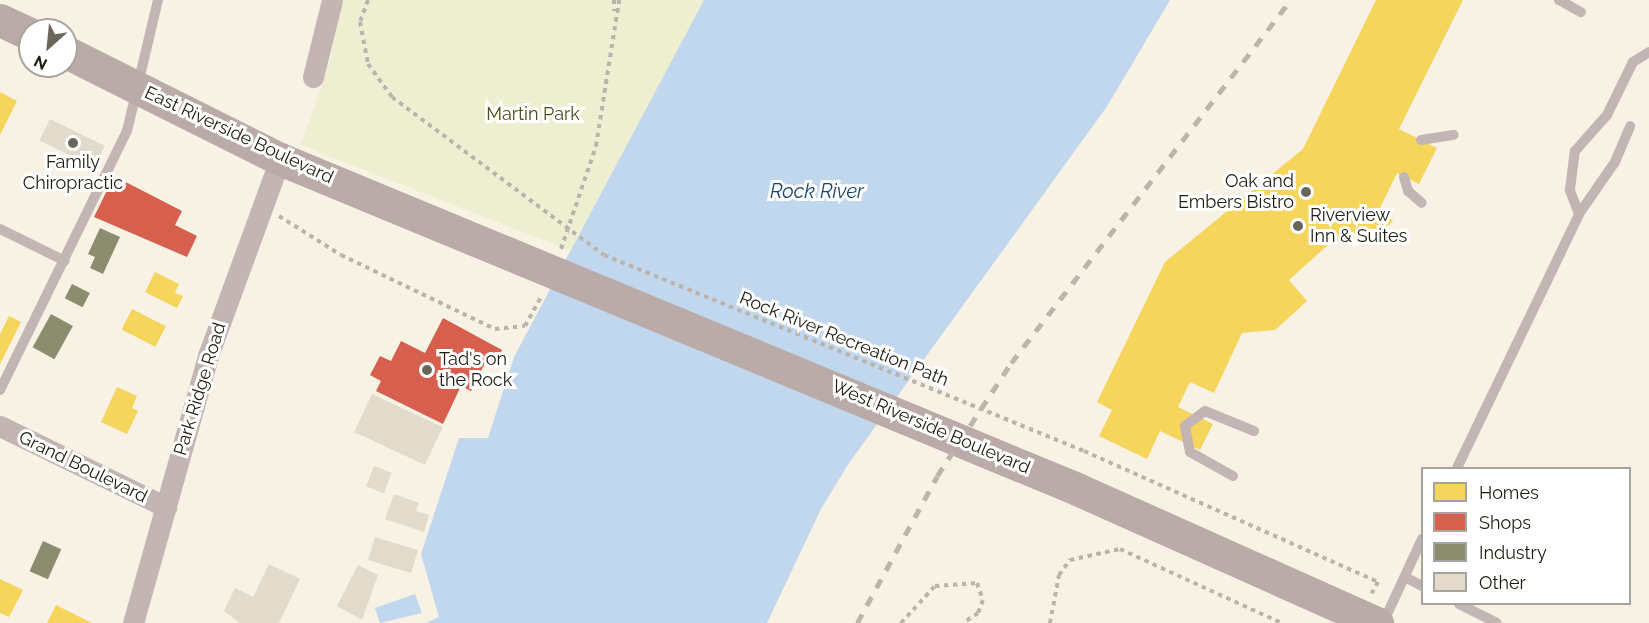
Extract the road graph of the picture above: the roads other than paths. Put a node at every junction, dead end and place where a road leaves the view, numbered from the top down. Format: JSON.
{"nodes":[{"id":1,"x":158,"y":0,"type":"edge"},
{"id":2,"x":332,"y":0,"type":"edge"},
{"id":3,"x":1559,"y":0,"type":"edge"},
{"id":4,"x":1581,"y":12,"type":"dead end"},
{"id":5,"x":0,"y":20,"type":"edge"},
{"id":6,"x":18,"y":28,"type":"edge"},
{"id":7,"x":1649,"y":52,"type":"edge"},
{"id":8,"x":78,"y":58,"type":"edge"},
{"id":9,"x":313,"y":77,"type":"dead end"},
{"id":10,"x":139,"y":88,"type":"junction"},
{"id":11,"x":1630,"y":126,"type":"dead end"},
{"id":12,"x":1454,"y":135,"type":"dead end"},
{"id":13,"x":1421,"y":140,"type":"dead end"},
{"id":14,"x":279,"y":159,"type":"junction"},
{"id":15,"x":1404,"y":177,"type":"dead end"},
{"id":16,"x":1422,"y":203,"type":"dead end"},
{"id":17,"x":1579,"y":214,"type":"junction"},
{"id":18,"x":0,"y":229,"type":"edge"},
{"id":19,"x":482,"y":240,"type":"joint"},
{"id":20,"x":65,"y":261,"type":"junction"},
{"id":21,"x":0,"y":390,"type":"edge"},
{"id":22,"x":0,"y":426,"type":"edge"},
{"id":23,"x":1254,"y":431,"type":"dead end"},
{"id":24,"x":1456,"y":467,"type":"edge"},
{"id":25,"x":1233,"y":476,"type":"dead end"},
{"id":26,"x":166,"y":507,"type":"junction"},
{"id":27,"x":1421,"y":541,"type":"edge"},
{"id":28,"x":1405,"y":577,"type":"junction"},
{"id":29,"x":1421,"y":585,"type":"edge"},
{"id":30,"x":1462,"y":605,"type":"edge"},
{"id":31,"x":1373,"y":620,"type":"edge"},
{"id":32,"x":133,"y":623,"type":"edge"},
{"id":33,"x":1497,"y":623,"type":"edge"}],
"edges":[{"from":1,"to":10,"type":"lane"},
{"from":2,"to":9,"type":"street"},
{"from":3,"to":4,"type":"lane"},
{"from":5,"to":6,"type":"main road"},
{"from":7,"to":17,"type":"lane"},
{"from":8,"to":10,"type":"main road","name":"East Riverside Boulevard"},
{"from":10,"to":14,"type":"main road","name":"East Riverside Boulevard"},
{"from":10,"to":20,"type":"lane"},
{"from":11,"to":17,"type":"lane"},
{"from":12,"to":13,"type":"lane"},
{"from":14,"to":19,"type":"main road","name":"East Riverside Boulevard"},
{"from":14,"to":26,"type":"street","name":"Park Ridge Road"},
{"from":15,"to":16,"type":"lane"},
{"from":17,"to":24,"type":"lane"},
{"from":18,"to":20,"type":"lane"},
{"from":19,"to":31,"type":"main road","name":"West Riverside Boulevard"},
{"from":20,"to":21,"type":"lane"},
{"from":22,"to":26,"type":"street","name":"Grand Boulevard"},
{"from":23,"to":25,"type":"lane"},
{"from":26,"to":32,"type":"street","name":"Park Ridge Road"},
{"from":27,"to":28,"type":"lane"},
{"from":28,"to":29,"type":"lane"},
{"from":28,"to":31,"type":"lane"},
{"from":30,"to":33,"type":"lane"}]}
